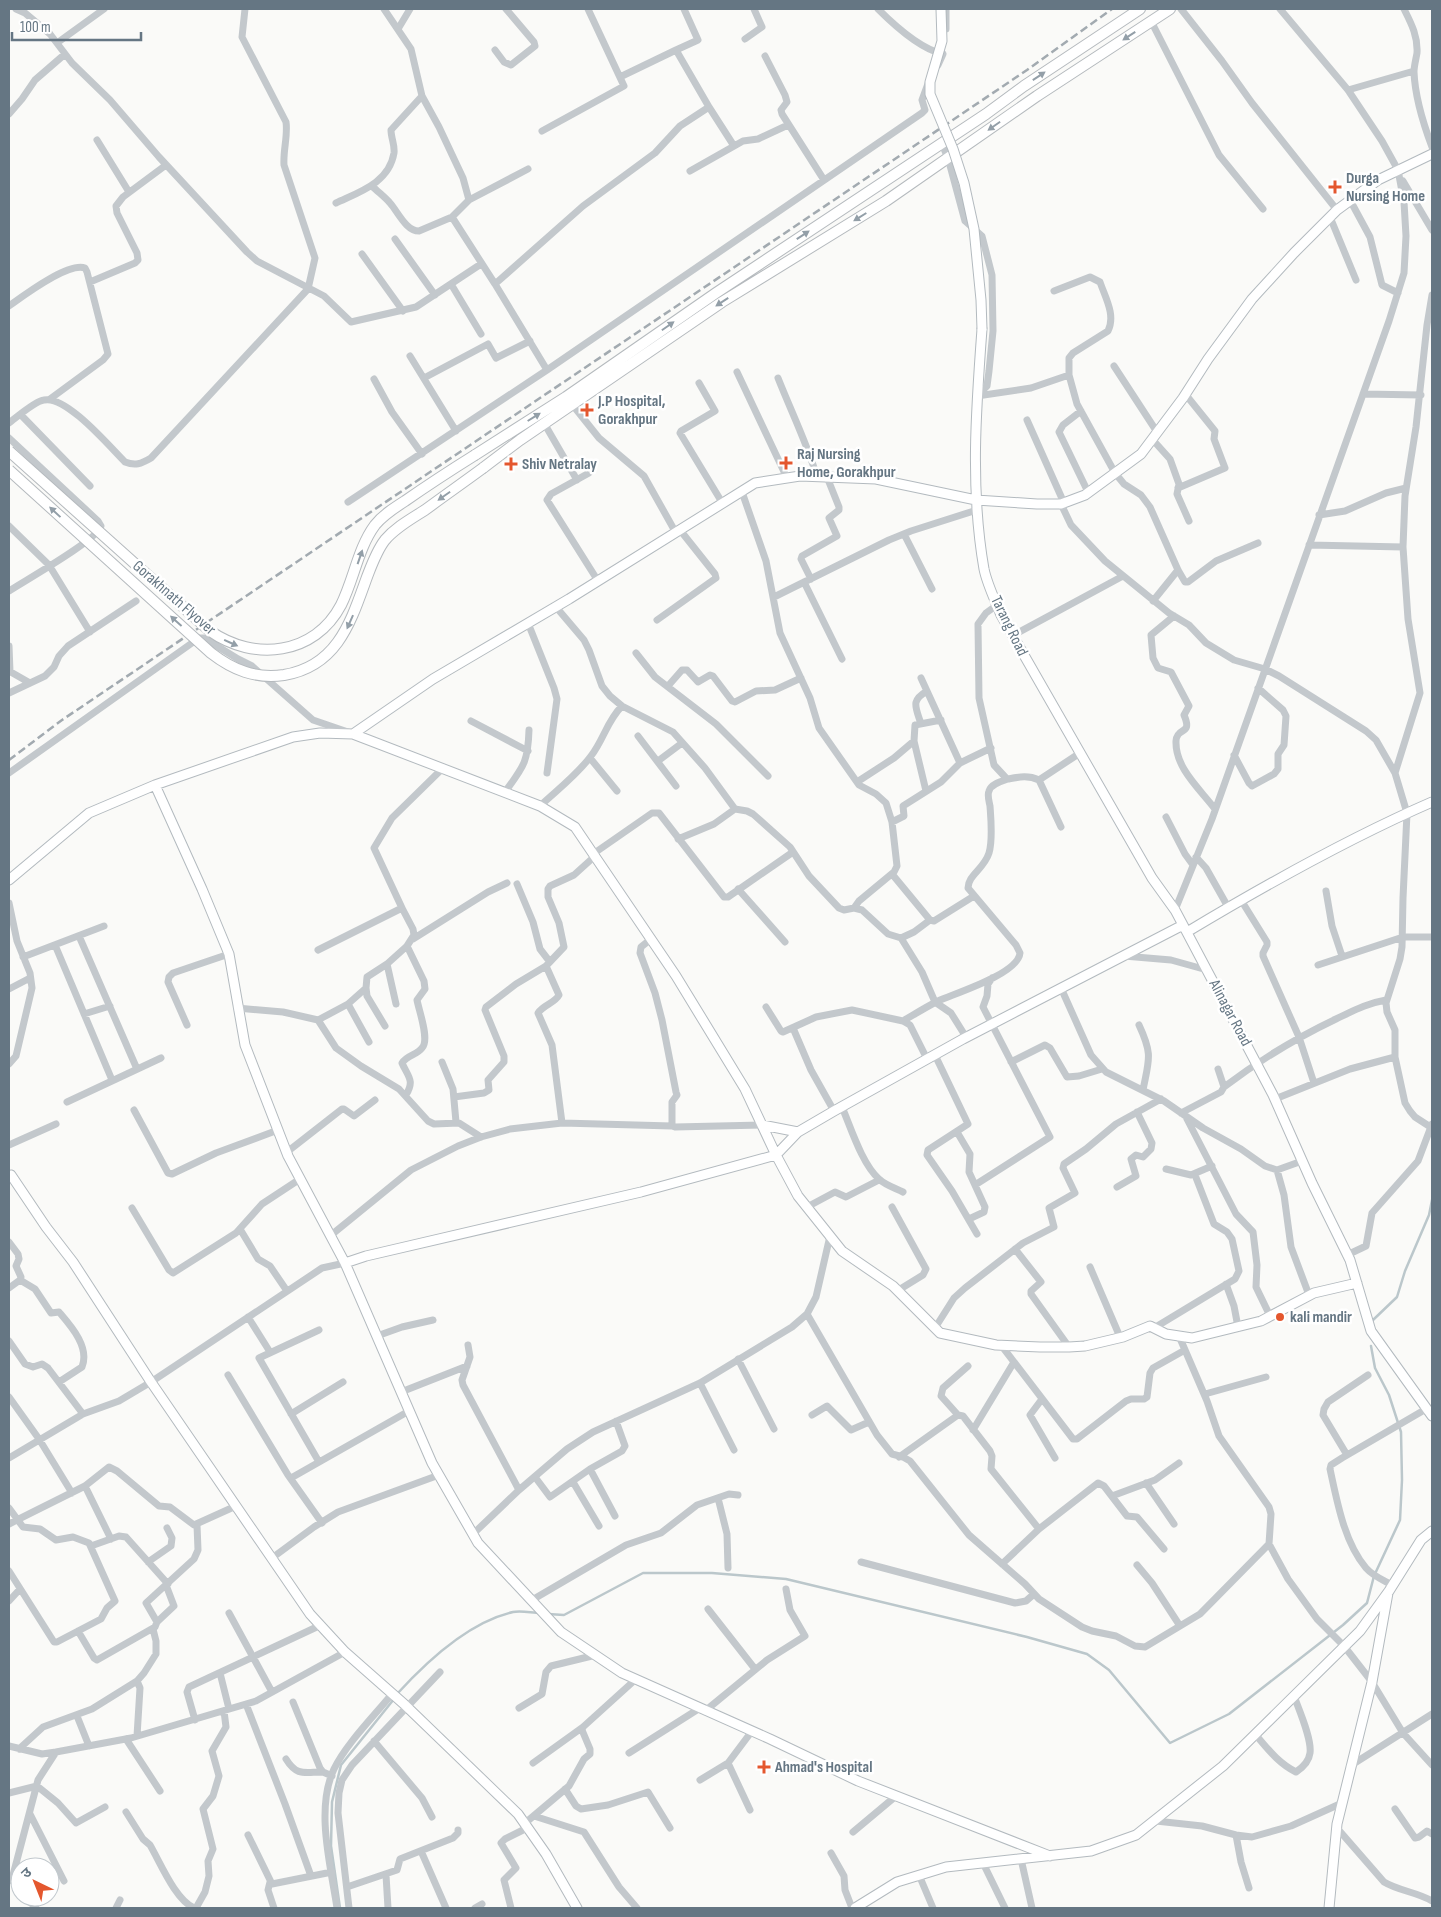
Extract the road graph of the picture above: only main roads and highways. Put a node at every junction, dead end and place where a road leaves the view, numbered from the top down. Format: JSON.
{"nodes":[{"id":1,"x":1140,"y":9,"type":"edge"},
{"id":2,"x":1170,"y":9,"type":"edge"},
{"id":3,"x":569,"y":401,"type":"junction"},
{"id":4,"x":9,"y":451,"type":"edge"},
{"id":5,"x":9,"y":470,"type":"edge"}],
"edges":[{"from":3,"to":1,"type":"main road","one_way":true},
{"from":2,"to":3,"type":"main road","one_way":true},
{"from":4,"to":3,"type":"main road","name":"Gorakhnath Flyover","one_way":true,"bridge":true},
{"from":3,"to":5,"type":"main road","name":"Gorakhnath Flyover","one_way":true,"bridge":true}]}
